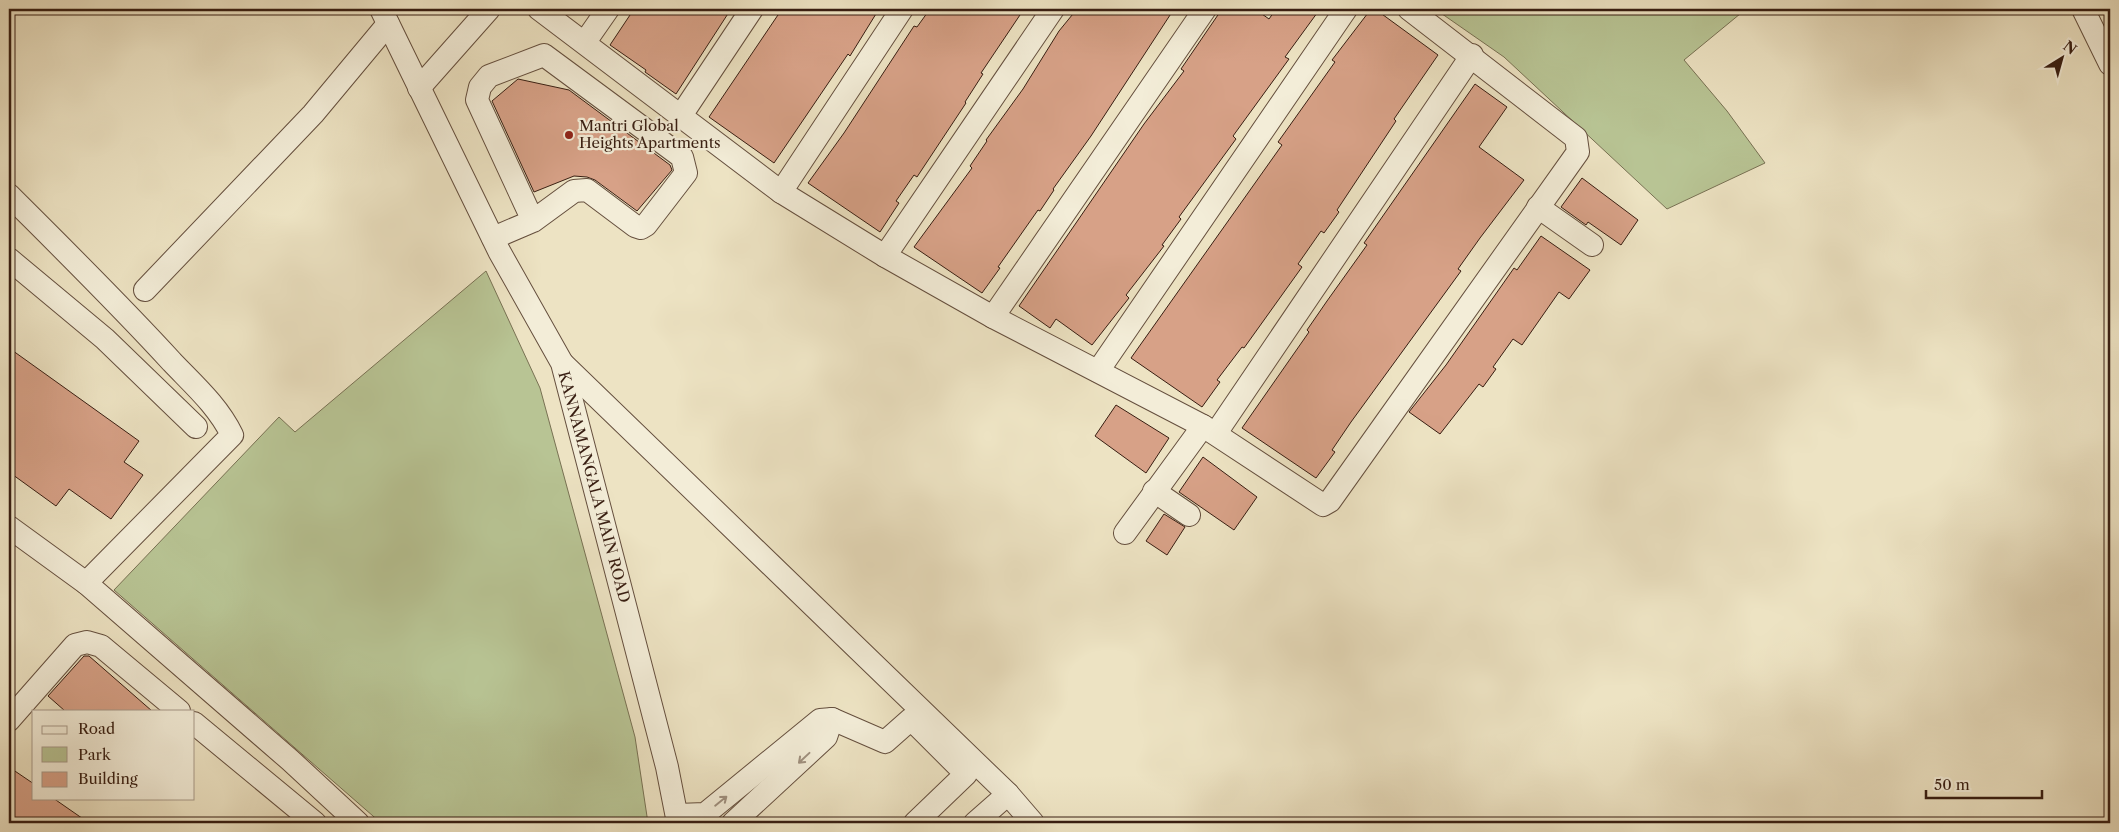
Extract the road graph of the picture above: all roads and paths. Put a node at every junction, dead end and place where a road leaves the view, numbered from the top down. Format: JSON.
{"nodes":[{"id":1,"x":489,"y":9,"type":"edge"},
{"id":2,"x":539,"y":9,"type":"edge"},
{"id":3,"x":608,"y":9,"type":"edge"},
{"id":4,"x":752,"y":9,"type":"edge"},
{"id":5,"x":902,"y":9,"type":"edge"},
{"id":6,"x":1053,"y":9,"type":"edge"},
{"id":7,"x":1205,"y":9,"type":"edge"},
{"id":8,"x":1346,"y":9,"type":"edge"},
{"id":9,"x":1410,"y":9,"type":"edge"},
{"id":10,"x":2084,"y":9,"type":"edge"},
{"id":11,"x":384,"y":16,"type":"edge"},
{"id":12,"x":2105,"y":37,"type":"edge"},
{"id":13,"x":585,"y":42,"type":"junction"},
{"id":14,"x":1472,"y":55,"type":"junction"},
{"id":15,"x":2110,"y":64,"type":"edge"},
{"id":16,"x":419,"y":88,"type":"junction"},
{"id":17,"x":680,"y":117,"type":"junction"},
{"id":18,"x":781,"y":192,"type":"junction"},
{"id":19,"x":9,"y":195,"type":"edge"},
{"id":20,"x":1538,"y":207,"type":"junction"},
{"id":21,"x":533,"y":221,"type":"junction"},
{"id":22,"x":493,"y":238,"type":"junction"},
{"id":23,"x":1592,"y":245,"type":"dead end"},
{"id":24,"x":885,"y":256,"type":"junction"},
{"id":25,"x":9,"y":259,"type":"edge"},
{"id":26,"x":145,"y":290,"type":"dead end"},
{"id":27,"x":992,"y":317,"type":"junction"},
{"id":28,"x":562,"y":363,"type":"junction"},
{"id":29,"x":1098,"y":371,"type":"junction"},
{"id":30,"x":196,"y":427,"type":"dead end"},
{"id":31,"x":1209,"y":430,"type":"junction"},
{"id":32,"x":1154,"y":491,"type":"junction"},
{"id":33,"x":1189,"y":515,"type":"dead end"},
{"id":34,"x":9,"y":527,"type":"edge"},
{"id":35,"x":1125,"y":533,"type":"dead end"},
{"id":36,"x":86,"y":583,"type":"junction"},
{"id":37,"x":178,"y":710,"type":"edge"},
{"id":38,"x":832,"y":719,"type":"junction"},
{"id":39,"x":9,"y":720,"type":"edge"},
{"id":40,"x":195,"y":724,"type":"edge"},
{"id":41,"x":1008,"y":794,"type":"junction"},
{"id":42,"x":678,"y":819,"type":"edge"},
{"id":43,"x":315,"y":823,"type":"edge"},
{"id":44,"x":358,"y":823,"type":"edge"},
{"id":45,"x":734,"y":823,"type":"edge"},
{"id":46,"x":916,"y":823,"type":"edge"},
{"id":47,"x":975,"y":823,"type":"edge"},
{"id":48,"x":1033,"y":823,"type":"edge"}],
"edges":[{"from":1,"to":16,"type":"street"},
{"from":2,"to":13,"type":"street"},
{"from":3,"to":13,"type":"street"},
{"from":4,"to":17,"type":"street"},
{"from":5,"to":18,"type":"street"},
{"from":6,"to":24,"type":"street"},
{"from":7,"to":27,"type":"street"},
{"from":8,"to":29,"type":"street"},
{"from":9,"to":14,"type":"street"},
{"from":10,"to":12,"type":"street"},
{"from":11,"to":16,"type":"street","name":"KANNAMANGALA MAIN ROAD"},
{"from":11,"to":26,"type":"street"},
{"from":12,"to":15,"type":"street"},
{"from":13,"to":17,"type":"street"},
{"from":14,"to":20,"type":"street"},
{"from":14,"to":31,"type":"street"},
{"from":16,"to":22,"type":"street","name":"KANNAMANGALA MAIN ROAD"},
{"from":17,"to":18,"type":"street"},
{"from":18,"to":24,"type":"street"},
{"from":19,"to":36,"type":"street"},
{"from":20,"to":23,"type":"street"},
{"from":20,"to":31,"type":"street"},
{"from":21,"to":21,"type":"street"},
{"from":21,"to":22,"type":"street"},
{"from":22,"to":28,"type":"street","name":"KANNAMANGALA MAIN ROAD"},
{"from":24,"to":27,"type":"street"},
{"from":25,"to":30,"type":"street"},
{"from":27,"to":29,"type":"street"},
{"from":28,"to":41,"type":"street"},
{"from":28,"to":42,"type":"street","name":"KANNAMANGALA MAIN ROAD"},
{"from":29,"to":31,"type":"street"},
{"from":31,"to":32,"type":"street"},
{"from":32,"to":33,"type":"street"},
{"from":32,"to":35,"type":"street"},
{"from":34,"to":36,"type":"street"},
{"from":36,"to":44,"type":"street"},
{"from":37,"to":39,"type":"street"},
{"from":42,"to":38,"type":"street","one_way":true},
{"from":38,"to":45,"type":"street","one_way":true},
{"from":38,"to":46,"type":"street"},
{"from":40,"to":43,"type":"street"},
{"from":41,"to":47,"type":"street"},
{"from":41,"to":48,"type":"street"}]}
